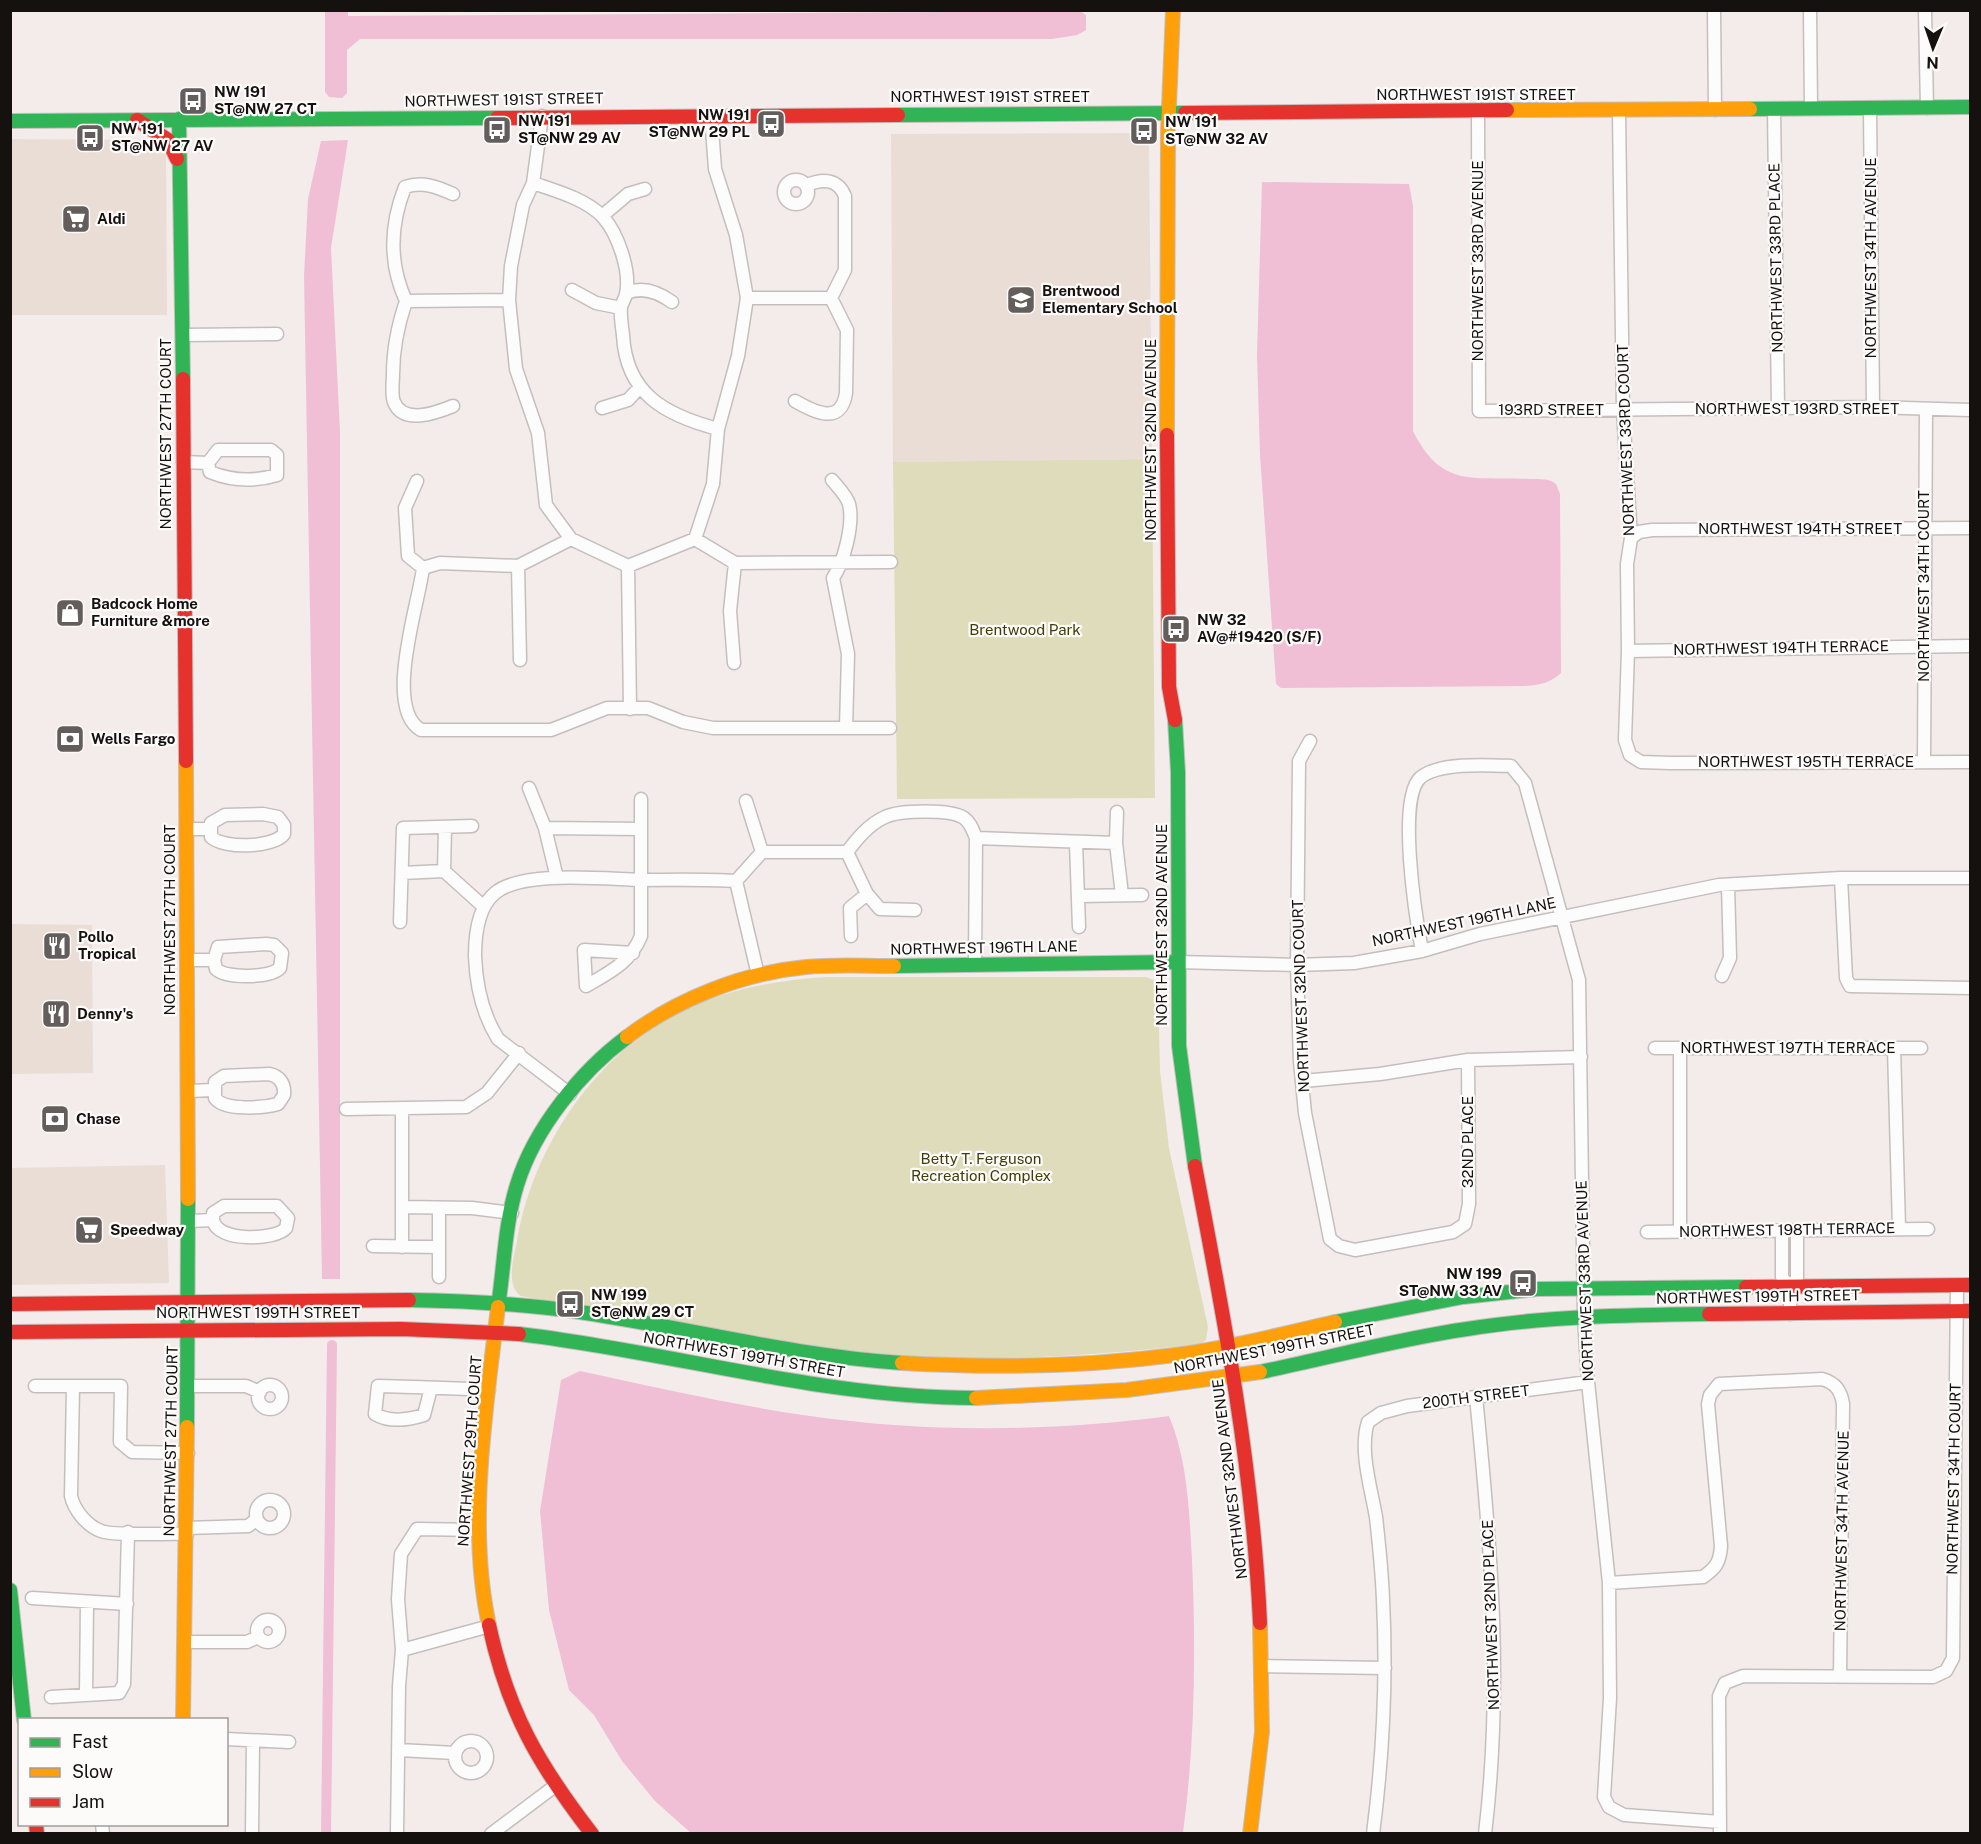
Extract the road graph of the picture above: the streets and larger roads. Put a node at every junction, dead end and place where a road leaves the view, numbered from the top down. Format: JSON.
{"nodes":[{"id":1,"x":1173,"y":10,"type":"edge"},
{"id":2,"x":1714,"y":10,"type":"edge"},
{"id":3,"x":1810,"y":10,"type":"edge"},
{"id":4,"x":1925,"y":10,"type":"edge"},
{"id":5,"x":1971,"y":107,"type":"edge"},
{"id":6,"x":1811,"y":108,"type":"junction"},
{"id":7,"x":1870,"y":108,"type":"junction"},
{"id":8,"x":1927,"y":108,"type":"junction"},
{"id":9,"x":1774,"y":109,"type":"junction"},
{"id":10,"x":1715,"y":110,"type":"junction"},
{"id":11,"x":1619,"y":111,"type":"junction"},
{"id":12,"x":1478,"y":112,"type":"junction"},
{"id":13,"x":1171,"y":113,"type":"junction"},
{"id":14,"x":711,"y":115,"type":"junction"},
{"id":15,"x":542,"y":116,"type":"junction"},
{"id":16,"x":134,"y":119,"type":"junction"},
{"id":17,"x":179,"y":119,"type":"junction"},
{"id":18,"x":10,"y":121,"type":"edge"},
{"id":19,"x":182,"y":177,"type":"junction"},
{"id":20,"x":533,"y":183,"type":"junction"},
{"id":21,"x":807,"y":185,"type":"dead end"},
{"id":22,"x":645,"y":189,"type":"dead end"},
{"id":23,"x":453,"y":194,"type":"dead end"},
{"id":24,"x":602,"y":216,"type":"junction"},
{"id":25,"x":572,"y":290,"type":"dead end"},
{"id":26,"x":627,"y":292,"type":"junction"},
{"id":27,"x":747,"y":298,"type":"junction"},
{"id":28,"x":831,"y":298,"type":"junction"},
{"id":29,"x":509,"y":300,"type":"junction"},
{"id":30,"x":406,"y":301,"type":"junction"},
{"id":31,"x":672,"y":302,"type":"dead end"},
{"id":32,"x":621,"y":308,"type":"junction"},
{"id":33,"x":277,"y":334,"type":"dead end"},
{"id":34,"x":183,"y":335,"type":"junction"},
{"id":35,"x":639,"y":388,"type":"junction"},
{"id":36,"x":795,"y":401,"type":"dead end"},
{"id":37,"x":453,"y":406,"type":"dead end"},
{"id":38,"x":1873,"y":407,"type":"junction"},
{"id":39,"x":602,"y":408,"type":"dead end"},
{"id":40,"x":1778,"y":408,"type":"junction"},
{"id":41,"x":1623,"y":410,"type":"junction"},
{"id":42,"x":1971,"y":410,"type":"edge"},
{"id":43,"x":1479,"y":411,"type":"joint"},
{"id":44,"x":1926,"y":411,"type":"junction"},
{"id":45,"x":718,"y":429,"type":"junction"},
{"id":46,"x":183,"y":462,"type":"junction"},
{"id":47,"x":208,"y":463,"type":"junction"},
{"id":48,"x":832,"y":480,"type":"dead end"},
{"id":49,"x":417,"y":481,"type":"dead end"},
{"id":50,"x":1971,"y":528,"type":"edge"},
{"id":51,"x":1925,"y":529,"type":"junction"},
{"id":52,"x":1631,"y":538,"type":"junction"},
{"id":53,"x":571,"y":539,"type":"junction"},
{"id":54,"x":694,"y":539,"type":"junction"},
{"id":55,"x":891,"y":562,"type":"dead end"},
{"id":56,"x":735,"y":563,"type":"junction"},
{"id":57,"x":843,"y":563,"type":"junction"},
{"id":58,"x":518,"y":566,"type":"junction"},
{"id":59,"x":628,"y":566,"type":"junction"},
{"id":60,"x":423,"y":567,"type":"junction"},
{"id":61,"x":1923,"y":646,"type":"junction"},
{"id":62,"x":1971,"y":646,"type":"edge"},
{"id":63,"x":1628,"y":651,"type":"junction"},
{"id":64,"x":520,"y":660,"type":"dead end"},
{"id":65,"x":734,"y":663,"type":"dead end"},
{"id":66,"x":630,"y":709,"type":"junction"},
{"id":67,"x":846,"y":728,"type":"junction"},
{"id":68,"x":890,"y":729,"type":"dead end"},
{"id":69,"x":1310,"y":741,"type":"dead end"},
{"id":70,"x":1641,"y":762,"type":"joint"},
{"id":71,"x":1924,"y":762,"type":"junction"},
{"id":72,"x":1971,"y":762,"type":"edge"},
{"id":73,"x":529,"y":788,"type":"dead end"},
{"id":74,"x":641,"y":799,"type":"dead end"},
{"id":75,"x":746,"y":801,"type":"dead end"},
{"id":76,"x":1117,"y":812,"type":"dead end"},
{"id":77,"x":472,"y":826,"type":"dead end"},
{"id":78,"x":445,"y":827,"type":"junction"},
{"id":79,"x":545,"y":828,"type":"junction"},
{"id":80,"x":641,"y":829,"type":"junction"},
{"id":81,"x":186,"y":830,"type":"junction"},
{"id":82,"x":210,"y":830,"type":"junction"},
{"id":83,"x":976,"y":838,"type":"junction"},
{"id":84,"x":1076,"y":843,"type":"junction"},
{"id":85,"x":1116,"y":843,"type":"junction"},
{"id":86,"x":762,"y":852,"type":"junction"},
{"id":87,"x":847,"y":852,"type":"junction"},
{"id":88,"x":444,"y":871,"type":"junction"},
{"id":89,"x":402,"y":873,"type":"junction"},
{"id":90,"x":557,"y":878,"type":"junction"},
{"id":91,"x":1841,"y":878,"type":"junction"},
{"id":92,"x":1971,"y":878,"type":"edge"},
{"id":93,"x":640,"y":880,"type":"junction"},
{"id":94,"x":736,"y":881,"type":"junction"},
{"id":95,"x":1728,"y":885,"type":"junction"},
{"id":96,"x":867,"y":894,"type":"junction"},
{"id":97,"x":1122,"y":895,"type":"junction"},
{"id":98,"x":1078,"y":896,"type":"junction"},
{"id":99,"x":1142,"y":896,"type":"dead end"},
{"id":100,"x":484,"y":907,"type":"junction"},
{"id":101,"x":915,"y":910,"type":"dead end"},
{"id":102,"x":1563,"y":918,"type":"junction"},
{"id":103,"x":400,"y":922,"type":"dead end"},
{"id":104,"x":1079,"y":927,"type":"dead end"},
{"id":105,"x":851,"y":936,"type":"dead end"},
{"id":106,"x":1422,"y":951,"type":"junction"},
{"id":107,"x":633,"y":953,"type":"dead end"},
{"id":108,"x":187,"y":960,"type":"junction"},
{"id":109,"x":214,"y":960,"type":"junction"},
{"id":110,"x":1177,"y":962,"type":"junction"},
{"id":111,"x":975,"y":964,"type":"junction"},
{"id":112,"x":1297,"y":965,"type":"junction"},
{"id":113,"x":758,"y":975,"type":"junction"},
{"id":114,"x":1722,"y":976,"type":"dead end"},
{"id":115,"x":1971,"y":988,"type":"edge"},
{"id":116,"x":1655,"y":1048,"type":"dead end"},
{"id":117,"x":1680,"y":1048,"type":"junction"},
{"id":118,"x":1894,"y":1048,"type":"junction"},
{"id":119,"x":1922,"y":1048,"type":"dead end"},
{"id":120,"x":519,"y":1053,"type":"junction"},
{"id":121,"x":1581,"y":1057,"type":"junction"},
{"id":122,"x":1468,"y":1060,"type":"junction"},
{"id":123,"x":1303,"y":1081,"type":"junction"},
{"id":124,"x":214,"y":1090,"type":"junction"},
{"id":125,"x":188,"y":1091,"type":"junction"},
{"id":126,"x":570,"y":1094,"type":"junction"},
{"id":127,"x":346,"y":1109,"type":"dead end"},
{"id":128,"x":402,"y":1109,"type":"junction"},
{"id":129,"x":402,"y":1207,"type":"junction"},
{"id":130,"x":439,"y":1208,"type":"junction"},
{"id":131,"x":512,"y":1213,"type":"junction"},
{"id":132,"x":213,"y":1220,"type":"junction"},
{"id":133,"x":189,"y":1221,"type":"junction"},
{"id":134,"x":1899,"y":1228,"type":"junction"},
{"id":135,"x":1928,"y":1229,"type":"dead end"},
{"id":136,"x":1797,"y":1230,"type":"junction"},
{"id":137,"x":1782,"y":1231,"type":"junction"},
{"id":138,"x":1647,"y":1232,"type":"dead end"},
{"id":139,"x":1680,"y":1232,"type":"junction"},
{"id":140,"x":373,"y":1246,"type":"dead end"},
{"id":141,"x":1339,"y":1246,"type":"joint"},
{"id":142,"x":402,"y":1247,"type":"junction"},
{"id":143,"x":439,"y":1247,"type":"junction"},
{"id":144,"x":439,"y":1277,"type":"dead end"},
{"id":145,"x":1964,"y":1285,"type":"edge"},
{"id":146,"x":1583,"y":1288,"type":"junction"},
{"id":147,"x":1790,"y":1288,"type":"junction"},
{"id":148,"x":189,"y":1301,"type":"junction"},
{"id":149,"x":499,"y":1302,"type":"junction"},
{"id":150,"x":10,"y":1304,"type":"edge"},
{"id":151,"x":1964,"y":1311,"type":"edge"},
{"id":152,"x":1790,"y":1314,"type":"junction"},
{"id":153,"x":1584,"y":1316,"type":"junction"},
{"id":154,"x":189,"y":1330,"type":"junction"},
{"id":155,"x":10,"y":1332,"type":"edge"},
{"id":156,"x":495,"y":1332,"type":"junction"},
{"id":157,"x":1230,"y":1346,"type":"junction"},
{"id":158,"x":1235,"y":1376,"type":"junction"},
{"id":159,"x":1588,"y":1382,"type":"junction"},
{"id":160,"x":35,"y":1386,"type":"dead end"},
{"id":161,"x":73,"y":1386,"type":"junction"},
{"id":162,"x":188,"y":1386,"type":"junction"},
{"id":163,"x":431,"y":1388,"type":"junction"},
{"id":164,"x":489,"y":1390,"type":"junction"},
{"id":165,"x":260,"y":1392,"type":"dead end"},
{"id":166,"x":1476,"y":1397,"type":"junction"},
{"id":167,"x":188,"y":1453,"type":"junction"},
{"id":168,"x":257,"y":1519,"type":"dead end"},
{"id":169,"x":479,"y":1530,"type":"junction"},
{"id":170,"x":187,"y":1531,"type":"junction"},
{"id":171,"x":128,"y":1532,"type":"junction"},
{"id":172,"x":1609,"y":1583,"type":"junction"},
{"id":173,"x":10,"y":1590,"type":"edge"},
{"id":174,"x":32,"y":1598,"type":"dead end"},
{"id":175,"x":87,"y":1603,"type":"junction"},
{"id":176,"x":127,"y":1604,"type":"junction"},
{"id":177,"x":12,"y":1616,"type":"edge"},
{"id":178,"x":486,"y":1627,"type":"junction"},
{"id":179,"x":258,"y":1637,"type":"dead end"},
{"id":180,"x":185,"y":1642,"type":"junction"},
{"id":181,"x":402,"y":1650,"type":"junction"},
{"id":182,"x":1262,"y":1666,"type":"junction"},
{"id":183,"x":1385,"y":1668,"type":"junction"},
{"id":184,"x":1840,"y":1677,"type":"junction"},
{"id":185,"x":86,"y":1694,"type":"junction"},
{"id":186,"x":51,"y":1697,"type":"dead end"},
{"id":187,"x":24,"y":1718,"type":"edge"},
{"id":188,"x":183,"y":1718,"type":"edge"},
{"id":189,"x":228,"y":1739,"type":"edge"},
{"id":190,"x":253,"y":1742,"type":"junction"},
{"id":191,"x":289,"y":1742,"type":"dead end"},
{"id":192,"x":399,"y":1750,"type":"junction"},
{"id":193,"x":455,"y":1753,"type":"dead end"},
{"id":194,"x":555,"y":1786,"type":"junction"},
{"id":195,"x":1720,"y":1828,"type":"edge"},
{"id":196,"x":507,"y":1829,"type":"edge"},
{"id":197,"x":252,"y":1833,"type":"edge"},
{"id":198,"x":397,"y":1833,"type":"edge"},
{"id":199,"x":491,"y":1833,"type":"edge"},
{"id":200,"x":592,"y":1833,"type":"edge"},
{"id":201,"x":1250,"y":1833,"type":"edge"},
{"id":202,"x":1373,"y":1833,"type":"edge"},
{"id":203,"x":1485,"y":1833,"type":"edge"}],
"edges":[{"from":1,"to":13,"type":"street","name":"NORTHWEST 32ND AVENUE"},
{"from":2,"to":10,"type":"street"},
{"from":3,"to":6,"type":"street"},
{"from":4,"to":8,"type":"street"},
{"from":5,"to":8,"type":"street","name":"NORTHWEST 191ST STREET"},
{"from":6,"to":7,"type":"street","name":"NORTHWEST 191ST STREET"},
{"from":6,"to":9,"type":"street","name":"NORTHWEST 191ST STREET"},
{"from":7,"to":8,"type":"street","name":"NORTHWEST 191ST STREET"},
{"from":7,"to":38,"type":"street","name":"NORTHWEST 34TH AVENUE"},
{"from":9,"to":10,"type":"street","name":"NORTHWEST 191ST STREET"},
{"from":9,"to":40,"type":"street","name":"NORTHWEST 33RD PLACE"},
{"from":10,"to":11,"type":"street","name":"NORTHWEST 191ST STREET"},
{"from":11,"to":12,"type":"street","name":"NORTHWEST 191ST STREET"},
{"from":11,"to":41,"type":"street","name":"NORTHWEST 33RD COURT"},
{"from":12,"to":13,"type":"street","name":"NORTHWEST 191ST STREET"},
{"from":12,"to":43,"type":"street","name":"NORTHWEST 33RD AVENUE"},
{"from":13,"to":14,"type":"street","name":"NORTHWEST 191ST STREET"},
{"from":13,"to":110,"type":"street","name":"NORTHWEST 32ND AVENUE"},
{"from":14,"to":15,"type":"street","name":"NORTHWEST 191ST STREET"},
{"from":14,"to":27,"type":"street"},
{"from":15,"to":17,"type":"street","name":"NORTHWEST 191ST STREET"},
{"from":15,"to":20,"type":"street"},
{"from":16,"to":17,"type":"street","name":"NORTHWEST 191ST STREET"},
{"from":16,"to":18,"type":"street","name":"NORTHWEST 191ST STREET"},
{"from":16,"to":19,"type":"street"},
{"from":17,"to":19,"type":"street","name":"NORTHWEST 27TH COURT"},
{"from":19,"to":34,"type":"street","name":"NORTHWEST 27TH COURT"},
{"from":20,"to":24,"type":"street"},
{"from":20,"to":29,"type":"street"},
{"from":21,"to":28,"type":"street"},
{"from":22,"to":24,"type":"street"},
{"from":23,"to":30,"type":"street"},
{"from":24,"to":26,"type":"street"},
{"from":25,"to":32,"type":"street"},
{"from":26,"to":31,"type":"street"},
{"from":26,"to":32,"type":"street"},
{"from":27,"to":28,"type":"street"},
{"from":27,"to":45,"type":"street"},
{"from":28,"to":36,"type":"street"},
{"from":29,"to":30,"type":"street"},
{"from":29,"to":53,"type":"street"},
{"from":30,"to":37,"type":"street"},
{"from":32,"to":35,"type":"street"},
{"from":33,"to":34,"type":"street"},
{"from":34,"to":46,"type":"street","name":"NORTHWEST 27TH COURT"},
{"from":35,"to":39,"type":"street"},
{"from":35,"to":45,"type":"street"},
{"from":38,"to":40,"type":"street","name":"NORTHWEST 193RD STREET"},
{"from":38,"to":44,"type":"street","name":"NORTHWEST 193RD STREET"},
{"from":40,"to":41,"type":"street","name":"NORTHWEST 193RD STREET"},
{"from":41,"to":43,"type":"street","name":"193RD STREET"},
{"from":41,"to":52,"type":"street","name":"NORTHWEST 33RD COURT"},
{"from":42,"to":44,"type":"street","name":"NORTHWEST 193RD STREET"},
{"from":44,"to":51,"type":"street","name":"NORTHWEST 34TH COURT"},
{"from":45,"to":54,"type":"street"},
{"from":46,"to":47,"type":"street"},
{"from":46,"to":81,"type":"street","name":"NORTHWEST 27TH COURT"},
{"from":47,"to":47,"type":"street"},
{"from":48,"to":57,"type":"street"},
{"from":49,"to":60,"type":"street"},
{"from":50,"to":51,"type":"street","name":"NORTHWEST 194TH STREET"},
{"from":51,"to":52,"type":"street","name":"NORTHWEST 194TH STREET"},
{"from":51,"to":61,"type":"street","name":"NORTHWEST 34TH COURT"},
{"from":52,"to":63,"type":"street","name":"NORTHWEST 33RD COURT"},
{"from":53,"to":58,"type":"street"},
{"from":53,"to":59,"type":"street"},
{"from":54,"to":56,"type":"street"},
{"from":54,"to":59,"type":"street"},
{"from":55,"to":57,"type":"street"},
{"from":56,"to":57,"type":"street"},
{"from":56,"to":65,"type":"street"},
{"from":57,"to":67,"type":"street"},
{"from":58,"to":60,"type":"street"},
{"from":58,"to":64,"type":"street"},
{"from":59,"to":66,"type":"street"},
{"from":60,"to":66,"type":"street"},
{"from":61,"to":62,"type":"street","name":"NORTHWEST 194TH TERRACE"},
{"from":61,"to":63,"type":"street","name":"NORTHWEST 194TH TERRACE"},
{"from":61,"to":71,"type":"street","name":"NORTHWEST 34TH COURT"},
{"from":63,"to":70,"type":"street","name":"NORTHWEST 33RD COURT"},
{"from":66,"to":67,"type":"street"},
{"from":67,"to":68,"type":"street"},
{"from":69,"to":112,"type":"street","name":"NORTHWEST 32ND COURT"},
{"from":70,"to":71,"type":"street","name":"NORTHWEST 195TH TERRACE"},
{"from":71,"to":72,"type":"street","name":"NORTHWEST 195TH TERRACE"},
{"from":73,"to":79,"type":"street"},
{"from":74,"to":80,"type":"street"},
{"from":75,"to":86,"type":"street"},
{"from":76,"to":85,"type":"street"},
{"from":77,"to":78,"type":"street"},
{"from":78,"to":88,"type":"street"},
{"from":78,"to":89,"type":"street"},
{"from":79,"to":80,"type":"street"},
{"from":79,"to":90,"type":"street"},
{"from":80,"to":93,"type":"street"},
{"from":81,"to":82,"type":"street"},
{"from":81,"to":108,"type":"street","name":"NORTHWEST 27TH COURT"},
{"from":82,"to":82,"type":"street"},
{"from":83,"to":84,"type":"street"},
{"from":83,"to":87,"type":"street"},
{"from":83,"to":111,"type":"street"},
{"from":84,"to":85,"type":"street"},
{"from":84,"to":98,"type":"street"},
{"from":85,"to":97,"type":"street"},
{"from":86,"to":87,"type":"street"},
{"from":86,"to":94,"type":"street"},
{"from":87,"to":96,"type":"street"},
{"from":88,"to":89,"type":"street"},
{"from":88,"to":100,"type":"street"},
{"from":89,"to":103,"type":"street"},
{"from":90,"to":93,"type":"street"},
{"from":90,"to":100,"type":"street"},
{"from":91,"to":92,"type":"street","name":"NORTHWEST 196TH LANE"},
{"from":91,"to":95,"type":"street","name":"NORTHWEST 196TH LANE"},
{"from":91,"to":115,"type":"street"},
{"from":93,"to":94,"type":"street"},
{"from":93,"to":107,"type":"street"},
{"from":94,"to":113,"type":"street"},
{"from":95,"to":102,"type":"street","name":"NORTHWEST 196TH LANE"},
{"from":95,"to":114,"type":"street"},
{"from":96,"to":101,"type":"street"},
{"from":96,"to":105,"type":"street"},
{"from":97,"to":98,"type":"street"},
{"from":97,"to":99,"type":"street"},
{"from":98,"to":104,"type":"street"},
{"from":100,"to":120,"type":"street"},
{"from":102,"to":106,"type":"street","name":"NORTHWEST 196TH LANE"},
{"from":102,"to":106,"type":"street","name":"NORTHWEST 33RD AVENUE"},
{"from":102,"to":121,"type":"street","name":"NORTHWEST 33RD AVENUE"},
{"from":106,"to":112,"type":"street","name":"NORTHWEST 196TH LANE"},
{"from":108,"to":109,"type":"street"},
{"from":108,"to":125,"type":"street","name":"NORTHWEST 27TH COURT"},
{"from":109,"to":109,"type":"street"},
{"from":110,"to":111,"type":"street","name":"NORTHWEST 196TH LANE"},
{"from":110,"to":112,"type":"street","name":"NORTHWEST 196TH LANE"},
{"from":110,"to":157,"type":"street","name":"NORTHWEST 32ND AVENUE"},
{"from":111,"to":113,"type":"street","name":"NORTHWEST 196TH LANE"},
{"from":112,"to":123,"type":"street","name":"NORTHWEST 32ND COURT"},
{"from":113,"to":126,"type":"street","name":"NORTHWEST 196TH LANE"},
{"from":116,"to":117,"type":"street","name":"NORTHWEST 197TH TERRACE"},
{"from":117,"to":118,"type":"street","name":"NORTHWEST 197TH TERRACE"},
{"from":117,"to":139,"type":"street"},
{"from":118,"to":119,"type":"street","name":"NORTHWEST 197TH TERRACE"},
{"from":118,"to":134,"type":"street"},
{"from":120,"to":126,"type":"street"},
{"from":120,"to":128,"type":"street"},
{"from":121,"to":122,"type":"street"},
{"from":121,"to":146,"type":"street","name":"NORTHWEST 33RD AVENUE"},
{"from":122,"to":123,"type":"street"},
{"from":122,"to":141,"type":"street","name":"32ND PLACE"},
{"from":123,"to":141,"type":"street","name":"NORTHWEST 32ND COURT"},
{"from":124,"to":124,"type":"street"},
{"from":124,"to":125,"type":"street"},
{"from":125,"to":133,"type":"street","name":"NORTHWEST 27TH COURT"},
{"from":126,"to":131,"type":"street","name":"NORTHWEST 29TH COURT"},
{"from":127,"to":128,"type":"street"},
{"from":128,"to":129,"type":"street"},
{"from":129,"to":130,"type":"street"},
{"from":129,"to":142,"type":"street"},
{"from":130,"to":131,"type":"street"},
{"from":130,"to":143,"type":"street"},
{"from":131,"to":149,"type":"street","name":"NORTHWEST 29TH COURT"},
{"from":132,"to":132,"type":"street"},
{"from":132,"to":133,"type":"street"},
{"from":133,"to":148,"type":"street","name":"NORTHWEST 27TH COURT"},
{"from":134,"to":135,"type":"street","name":"NORTHWEST 198TH TERRACE"},
{"from":134,"to":136,"type":"street","name":"NORTHWEST 198TH TERRACE"},
{"from":136,"to":137,"type":"street","name":"NORTHWEST 198TH TERRACE"},
{"from":136,"to":147,"type":"street"},
{"from":137,"to":139,"type":"street","name":"NORTHWEST 198TH TERRACE"},
{"from":137,"to":147,"type":"street"},
{"from":138,"to":139,"type":"street","name":"NORTHWEST 198TH TERRACE"},
{"from":140,"to":142,"type":"street"},
{"from":142,"to":143,"type":"street"},
{"from":143,"to":144,"type":"street"},
{"from":145,"to":147,"type":"street","name":"NORTHWEST 199TH STREET"},
{"from":145,"to":151,"type":"street","name":"NORTHWEST 34TH COURT"},
{"from":146,"to":147,"type":"street","name":"NORTHWEST 199TH STREET"},
{"from":146,"to":153,"type":"street","name":"NORTHWEST 33RD AVENUE"},
{"from":146,"to":157,"type":"street","name":"NORTHWEST 199TH STREET"},
{"from":147,"to":152,"type":"street"},
{"from":148,"to":149,"type":"street","name":"NORTHWEST 199TH STREET"},
{"from":148,"to":150,"type":"street","name":"NORTHWEST 199TH STREET"},
{"from":148,"to":154,"type":"street","name":"NORTHWEST 27TH COURT"},
{"from":149,"to":156,"type":"street","name":"NORTHWEST 29TH COURT"},
{"from":149,"to":157,"type":"street","name":"NORTHWEST 199TH STREET"},
{"from":151,"to":152,"type":"street","name":"NORTHWEST 199TH STREET"},
{"from":151,"to":184,"type":"street","name":"NORTHWEST 34TH COURT"},
{"from":152,"to":153,"type":"street","name":"NORTHWEST 199TH STREET"},
{"from":153,"to":158,"type":"street","name":"NORTHWEST 199TH STREET"},
{"from":153,"to":159,"type":"street","name":"NORTHWEST 33RD AVENUE"},
{"from":154,"to":155,"type":"street","name":"NORTHWEST 199TH STREET"},
{"from":154,"to":156,"type":"street","name":"NORTHWEST 199TH STREET"},
{"from":154,"to":162,"type":"street","name":"NORTHWEST 27TH COURT"},
{"from":156,"to":158,"type":"street","name":"NORTHWEST 199TH STREET"},
{"from":156,"to":164,"type":"street","name":"NORTHWEST 29TH COURT"},
{"from":157,"to":158,"type":"street","name":"NORTHWEST 32ND AVENUE"},
{"from":158,"to":182,"type":"street","name":"NORTHWEST 32ND AVENUE"},
{"from":159,"to":166,"type":"street","name":"200TH STREET"},
{"from":159,"to":172,"type":"street","name":"NORTHWEST 33RD AVENUE"},
{"from":160,"to":161,"type":"street"},
{"from":161,"to":167,"type":"street"},
{"from":161,"to":171,"type":"street"},
{"from":162,"to":165,"type":"street"},
{"from":162,"to":167,"type":"street","name":"NORTHWEST 27TH COURT"},
{"from":163,"to":163,"type":"street"},
{"from":163,"to":164,"type":"street"},
{"from":164,"to":169,"type":"street","name":"NORTHWEST 29TH COURT"},
{"from":166,"to":183,"type":"street","name":"200TH STREET"},
{"from":166,"to":203,"type":"street","name":"NORTHWEST 32ND PLACE"},
{"from":167,"to":170,"type":"street","name":"NORTHWEST 27TH COURT"},
{"from":168,"to":170,"type":"street"},
{"from":169,"to":178,"type":"street","name":"NORTHWEST 29TH COURT"},
{"from":169,"to":181,"type":"street"},
{"from":170,"to":171,"type":"street"},
{"from":170,"to":180,"type":"street","name":"NORTHWEST 27TH COURT"},
{"from":171,"to":176,"type":"street"},
{"from":172,"to":184,"type":"street","name":"NORTHWEST 34TH AVENUE"},
{"from":172,"to":195,"type":"street","name":"NORTHWEST 33RD AVENUE"},
{"from":173,"to":177,"type":"street"},
{"from":174,"to":175,"type":"street"},
{"from":175,"to":176,"type":"street"},
{"from":175,"to":185,"type":"street"},
{"from":176,"to":185,"type":"street"},
{"from":177,"to":187,"type":"street"},
{"from":178,"to":181,"type":"street"},
{"from":178,"to":194,"type":"street","name":"NORTHWEST 29TH COURT"},
{"from":179,"to":180,"type":"street"},
{"from":180,"to":188,"type":"street","name":"NORTHWEST 27TH COURT"},
{"from":181,"to":192,"type":"street"},
{"from":182,"to":183,"type":"street"},
{"from":182,"to":201,"type":"street","name":"NORTHWEST 32ND AVENUE"},
{"from":183,"to":202,"type":"street"},
{"from":184,"to":195,"type":"street"},
{"from":185,"to":186,"type":"street"},
{"from":189,"to":190,"type":"street"},
{"from":190,"to":191,"type":"street"},
{"from":190,"to":197,"type":"street"},
{"from":192,"to":193,"type":"street"},
{"from":192,"to":198,"type":"street"},
{"from":194,"to":196,"type":"street"},
{"from":194,"to":200,"type":"street","name":"NORTHWEST 29TH COURT"},
{"from":196,"to":199,"type":"street"}]}
